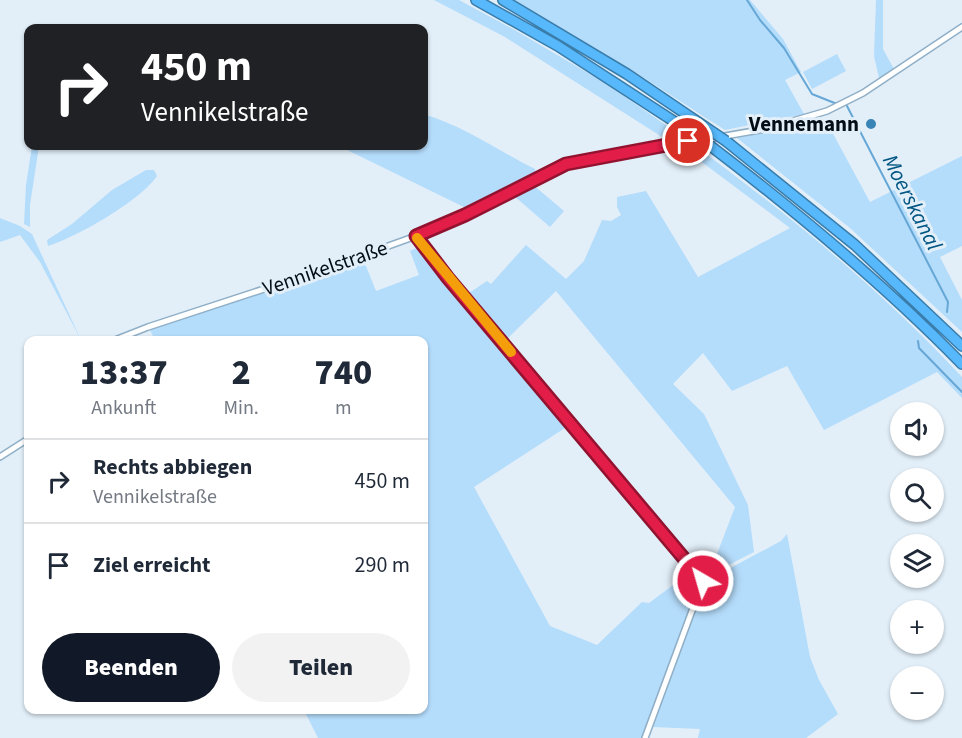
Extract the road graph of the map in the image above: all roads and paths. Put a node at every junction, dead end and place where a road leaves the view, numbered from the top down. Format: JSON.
{"nodes":[{"id":1,"x":476,"y":0,"type":"edge"},
{"id":2,"x":503,"y":0,"type":"edge"},
{"id":3,"x":962,"y":27,"type":"edge"},
{"id":4,"x":416,"y":236,"type":"junction"},
{"id":5,"x":125,"y":336,"type":"edge"},
{"id":6,"x":962,"y":346,"type":"edge"},
{"id":7,"x":962,"y":364,"type":"edge"},
{"id":8,"x":24,"y":442,"type":"edge"},
{"id":9,"x":0,"y":457,"type":"edge"},
{"id":10,"x":645,"y":738,"type":"edge"}],
"edges":[{"from":1,"to":7,"type":"highway","bridge":true},
{"from":2,"to":6,"type":"highway","bridge":true},
{"from":3,"to":4,"type":"street","name":"Vennikelstraße"},
{"from":4,"to":5,"type":"street","name":"Vennikelstraße"},
{"from":4,"to":10,"type":"street"},
{"from":8,"to":9,"type":"street"}]}
